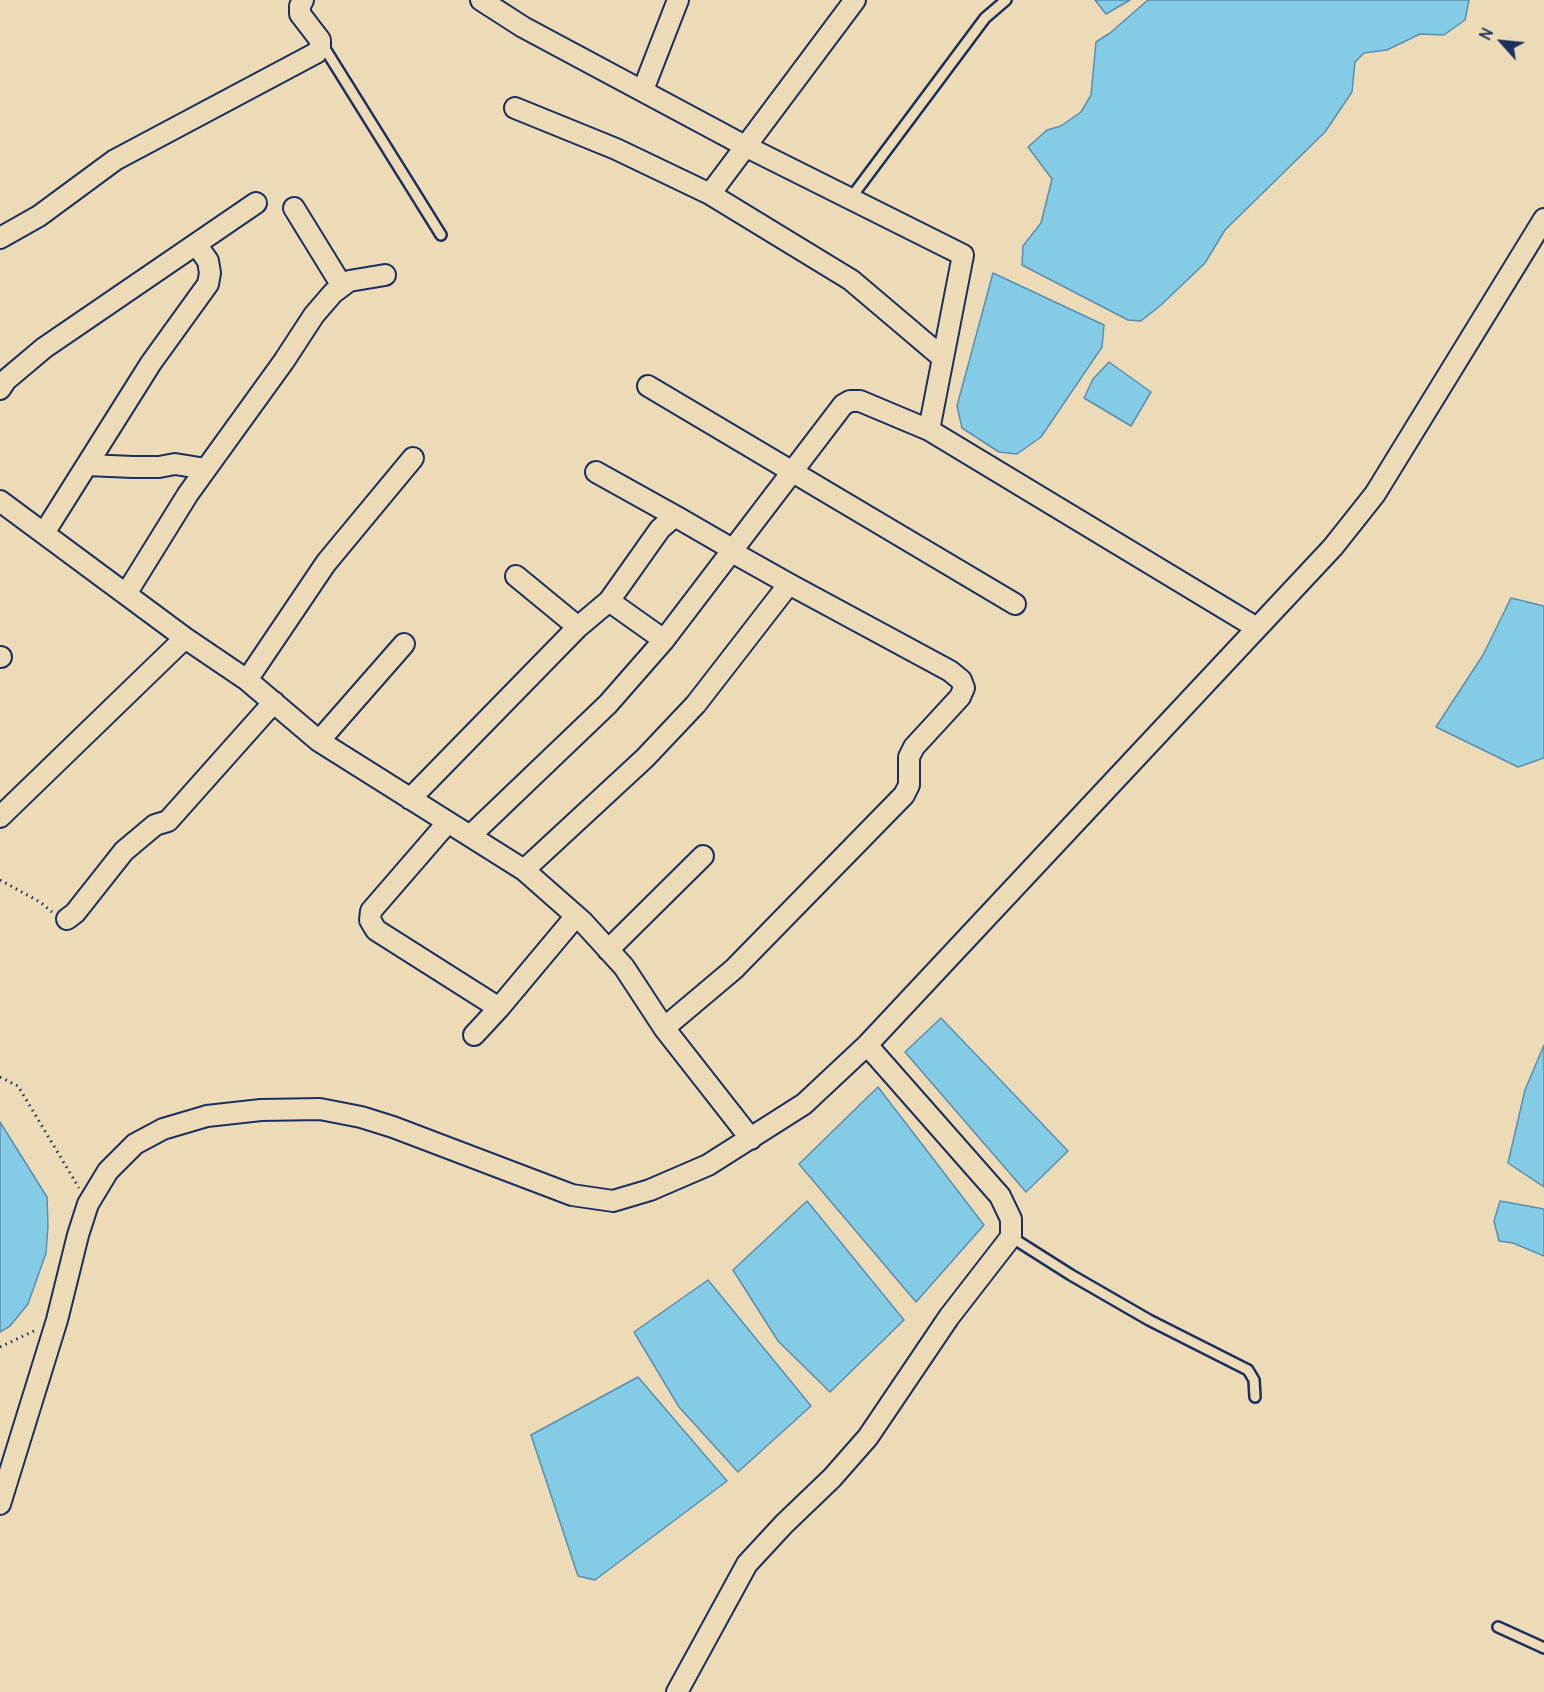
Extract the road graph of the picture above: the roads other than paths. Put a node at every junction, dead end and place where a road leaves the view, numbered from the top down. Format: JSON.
{"nodes":[{"id":1,"x":303,"y":0,"type":"edge"},
{"id":2,"x":481,"y":0,"type":"edge"},
{"id":3,"x":678,"y":0,"type":"edge"},
{"id":4,"x":855,"y":0,"type":"edge"},
{"id":5,"x":1006,"y":0,"type":"edge"},
{"id":6,"x":320,"y":40,"type":"junction"},
{"id":7,"x":643,"y":90,"type":"junction"},
{"id":8,"x":515,"y":108,"type":"dead end"},
{"id":9,"x":747,"y":147,"type":"junction"},
{"id":10,"x":710,"y":194,"type":"junction"},
{"id":11,"x":850,"y":199,"type":"junction"},
{"id":12,"x":256,"y":203,"type":"dead end"},
{"id":13,"x":294,"y":208,"type":"dead end"},
{"id":14,"x":1544,"y":219,"type":"edge"},
{"id":15,"x":441,"y":236,"type":"dead end"},
{"id":16,"x":0,"y":238,"type":"edge"},
{"id":17,"x":196,"y":244,"type":"junction"},
{"id":18,"x":385,"y":275,"type":"dead end"},
{"id":19,"x":342,"y":286,"type":"junction"},
{"id":20,"x":943,"y":358,"type":"junction"},
{"id":21,"x":648,"y":387,"type":"dead end"},
{"id":22,"x":0,"y":390,"type":"edge"},
{"id":23,"x":929,"y":430,"type":"junction"},
{"id":24,"x":413,"y":458,"type":"dead end"},
{"id":25,"x":87,"y":465,"type":"junction"},
{"id":26,"x":206,"y":469,"type":"junction"},
{"id":27,"x":596,"y":472,"type":"dead end"},
{"id":28,"x":793,"y":472,"type":"junction"},
{"id":29,"x":0,"y":501,"type":"edge"},
{"id":30,"x":675,"y":516,"type":"junction"},
{"id":31,"x":44,"y":533,"type":"junction"},
{"id":32,"x":732,"y":550,"type":"junction"},
{"id":33,"x":516,"y":576,"type":"dead end"},
{"id":34,"x":789,"y":584,"type":"junction"},
{"id":35,"x":126,"y":594,"type":"junction"},
{"id":36,"x":609,"y":601,"type":"junction"},
{"id":37,"x":1015,"y":604,"type":"dead end"},
{"id":38,"x":578,"y":627,"type":"junction"},
{"id":39,"x":1257,"y":627,"type":"junction"},
{"id":40,"x":185,"y":638,"type":"junction"},
{"id":41,"x":664,"y":640,"type":"junction"},
{"id":42,"x":404,"y":644,"type":"dead end"},
{"id":43,"x":247,"y":680,"type":"junction"},
{"id":44,"x":274,"y":702,"type":"junction"},
{"id":45,"x":319,"y":741,"type":"junction"},
{"id":46,"x":410,"y":799,"type":"junction"},
{"id":47,"x":0,"y":817,"type":"edge"},
{"id":48,"x":448,"y":822,"type":"junction"},
{"id":49,"x":470,"y":836,"type":"junction"},
{"id":50,"x":703,"y":856,"type":"dead end"},
{"id":51,"x":524,"y":870,"type":"junction"},
{"id":52,"x":576,"y":916,"type":"junction"},
{"id":53,"x":67,"y":919,"type":"road end"},
{"id":54,"x":608,"y":950,"type":"junction"},
{"id":55,"x":499,"y":1008,"type":"junction"},
{"id":56,"x":664,"y":1028,"type":"junction"},
{"id":57,"x":474,"y":1035,"type":"dead end"},
{"id":58,"x":867,"y":1046,"type":"junction"},
{"id":59,"x":751,"y":1139,"type":"junction"},
{"id":60,"x":1011,"y":1237,"type":"junction"},
{"id":61,"x":1255,"y":1397,"type":"dead end"},
{"id":62,"x":0,"y":1504,"type":"edge"},
{"id":63,"x":1498,"y":1627,"type":"dead end"},
{"id":64,"x":1544,"y":1648,"type":"edge"},
{"id":65,"x":676,"y":1692,"type":"edge"}],
"edges":[{"from":1,"to":6,"type":"street"},
{"from":2,"to":7,"type":"street"},
{"from":3,"to":7,"type":"street"},
{"from":4,"to":9,"type":"street"},
{"from":5,"to":11,"type":"lane"},
{"from":6,"to":15,"type":"lane"},
{"from":6,"to":16,"type":"street"},
{"from":7,"to":9,"type":"street"},
{"from":8,"to":10,"type":"street"},
{"from":9,"to":10,"type":"street"},
{"from":9,"to":11,"type":"street"},
{"from":10,"to":20,"type":"street"},
{"from":11,"to":20,"type":"street"},
{"from":12,"to":17,"type":"street"},
{"from":13,"to":19,"type":"street"},
{"from":14,"to":39,"type":"street"},
{"from":17,"to":22,"type":"street"},
{"from":17,"to":25,"type":"street"},
{"from":18,"to":19,"type":"street"},
{"from":19,"to":26,"type":"street"},
{"from":20,"to":23,"type":"street"},
{"from":21,"to":28,"type":"street"},
{"from":23,"to":28,"type":"street"},
{"from":23,"to":39,"type":"street"},
{"from":24,"to":43,"type":"street"},
{"from":25,"to":26,"type":"street"},
{"from":25,"to":31,"type":"street"},
{"from":26,"to":35,"type":"street"},
{"from":27,"to":30,"type":"street"},
{"from":28,"to":32,"type":"street"},
{"from":28,"to":37,"type":"street"},
{"from":29,"to":31,"type":"street"},
{"from":30,"to":32,"type":"street"},
{"from":30,"to":36,"type":"street"},
{"from":31,"to":35,"type":"street"},
{"from":32,"to":34,"type":"street"},
{"from":32,"to":41,"type":"street"},
{"from":33,"to":38,"type":"street"},
{"from":34,"to":51,"type":"street"},
{"from":34,"to":56,"type":"street"},
{"from":35,"to":40,"type":"street"},
{"from":36,"to":38,"type":"street"},
{"from":36,"to":41,"type":"street"},
{"from":38,"to":46,"type":"street"},
{"from":39,"to":58,"type":"street"},
{"from":40,"to":43,"type":"street"},
{"from":40,"to":47,"type":"street"},
{"from":41,"to":49,"type":"street"},
{"from":42,"to":45,"type":"street"},
{"from":43,"to":44,"type":"street"},
{"from":44,"to":45,"type":"street"},
{"from":44,"to":53,"type":"street"},
{"from":45,"to":46,"type":"street"},
{"from":46,"to":48,"type":"street"},
{"from":48,"to":49,"type":"street"},
{"from":48,"to":55,"type":"street"},
{"from":49,"to":51,"type":"street"},
{"from":50,"to":54,"type":"street"},
{"from":51,"to":52,"type":"street"},
{"from":52,"to":54,"type":"street"},
{"from":52,"to":55,"type":"street"},
{"from":54,"to":56,"type":"street"},
{"from":55,"to":57,"type":"street"},
{"from":56,"to":59,"type":"street"},
{"from":58,"to":59,"type":"street"},
{"from":58,"to":60,"type":"street"},
{"from":59,"to":62,"type":"street"},
{"from":60,"to":61,"type":"lane"},
{"from":60,"to":65,"type":"street"},
{"from":63,"to":64,"type":"lane"}]}
